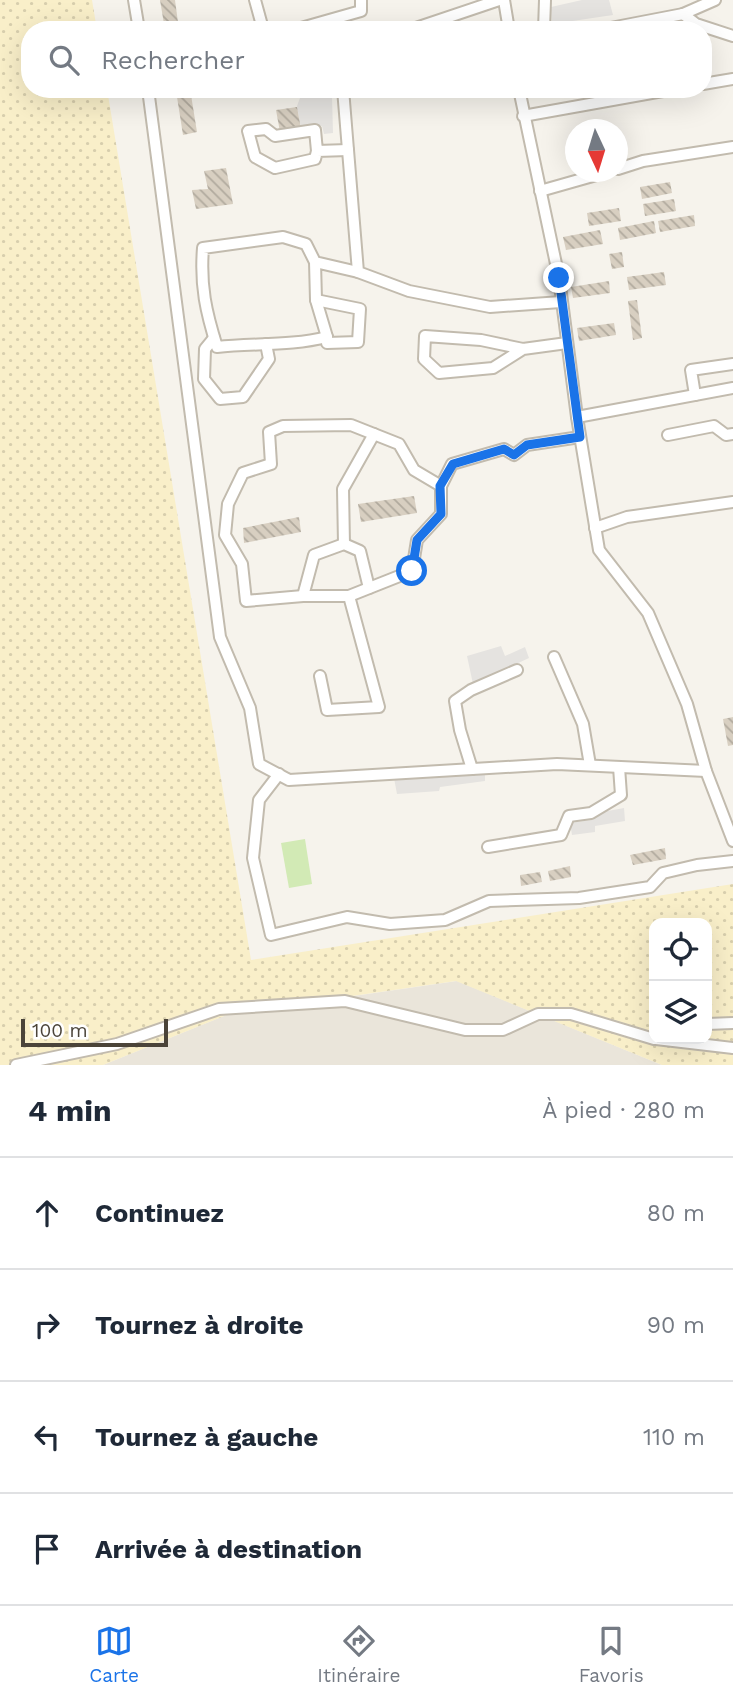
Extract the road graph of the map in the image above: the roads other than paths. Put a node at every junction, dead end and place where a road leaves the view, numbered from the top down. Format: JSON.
{"nodes":[{"id":1,"x":134,"y":0,"type":"edge"},
{"id":2,"x":255,"y":0,"type":"edge"},
{"id":3,"x":361,"y":0,"type":"edge"},
{"id":4,"x":502,"y":0,"type":"edge"},
{"id":5,"x":545,"y":0,"type":"edge"},
{"id":6,"x":715,"y":0,"type":"edge"},
{"id":7,"x":683,"y":14,"type":"junction"},
{"id":8,"x":138,"y":21,"type":"edge"},
{"id":9,"x":261,"y":21,"type":"edge"},
{"id":10,"x":330,"y":21,"type":"edge"},
{"id":11,"x":438,"y":21,"type":"edge"},
{"id":12,"x":507,"y":21,"type":"edge"},
{"id":13,"x":544,"y":21,"type":"edge"},
{"id":14,"x":647,"y":21,"type":"edge"},
{"id":15,"x":692,"y":21,"type":"edge"},
{"id":16,"x":712,"y":29,"type":"edge"},
{"id":17,"x":733,"y":36,"type":"edge"},
{"id":18,"x":733,"y":79,"type":"edge"},
{"id":19,"x":712,"y":82,"type":"edge"},
{"id":20,"x":149,"y":98,"type":"edge"},
{"id":21,"x":344,"y":98,"type":"edge"},
{"id":22,"x":520,"y":98,"type":"edge"},
{"id":23,"x":624,"y":98,"type":"edge"},
{"id":24,"x":523,"y":116,"type":"junction"},
{"id":25,"x":733,"y":147,"type":"edge"},
{"id":26,"x":317,"y":150,"type":"junction"},
{"id":27,"x":348,"y":150,"type":"junction"},
{"id":28,"x":628,"y":166,"type":"edge"},
{"id":29,"x":572,"y":182,"type":"edge"},
{"id":30,"x":540,"y":191,"type":"junction"},
{"id":31,"x":315,"y":261,"type":"junction"},
{"id":32,"x":358,"y":272,"type":"junction"},
{"id":33,"x":316,"y":300,"type":"junction"},
{"id":34,"x":561,"y":302,"type":"junction"},
{"id":35,"x":327,"y":337,"type":"junction"},
{"id":36,"x":214,"y":338,"type":"junction"},
{"id":37,"x":567,"y":343,"type":"junction"},
{"id":38,"x":266,"y":344,"type":"junction"},
{"id":39,"x":523,"y":349,"type":"junction"},
{"id":40,"x":733,"y":365,"type":"edge"},
{"id":41,"x":733,"y":388,"type":"edge"},
{"id":42,"x":695,"y":395,"type":"junction"},
{"id":43,"x":577,"y":417,"type":"junction"},
{"id":44,"x":374,"y":434,"type":"junction"},
{"id":45,"x":733,"y":434,"type":"edge"},
{"id":46,"x":668,"y":435,"type":"dead end"},
{"id":47,"x":580,"y":437,"type":"junction"},
{"id":48,"x":440,"y":486,"type":"junction"},
{"id":49,"x":733,"y":502,"type":"edge"},
{"id":50,"x":595,"y":528,"type":"junction"},
{"id":51,"x":344,"y":544,"type":"junction"},
{"id":52,"x":369,"y":588,"type":"junction"},
{"id":53,"x":303,"y":596,"type":"junction"},
{"id":54,"x":349,"y":596,"type":"junction"},
{"id":55,"x":554,"y":657,"type":"dead end"},
{"id":56,"x":517,"y":670,"type":"dead end"},
{"id":57,"x":320,"y":676,"type":"dead end"},
{"id":58,"x":590,"y":765,"type":"junction"},
{"id":59,"x":619,"y":766,"type":"junction"},
{"id":60,"x":472,"y":769,"type":"junction"},
{"id":61,"x":706,"y":771,"type":"junction"},
{"id":62,"x":279,"y":774,"type":"junction"},
{"id":63,"x":728,"y":812,"type":"edge"},
{"id":64,"x":730,"y":827,"type":"edge"},
{"id":65,"x":733,"y":841,"type":"edge"},
{"id":66,"x":488,"y":847,"type":"dead end"},
{"id":67,"x":733,"y":860,"type":"edge"},
{"id":68,"x":733,"y":1023,"type":"edge"},
{"id":69,"x":712,"y":1024,"type":"edge"},
{"id":70,"x":649,"y":1037,"type":"edge"},
{"id":71,"x":710,"y":1044,"type":"edge"},
{"id":72,"x":733,"y":1048,"type":"edge"},
{"id":73,"x":16,"y":1065,"type":"edge"}],
"edges":[{"from":1,"to":8,"type":"street"},
{"from":2,"to":9,"type":"street"},
{"from":3,"to":10,"type":"street"},
{"from":4,"to":11,"type":"street"},
{"from":4,"to":12,"type":"street"},
{"from":5,"to":13,"type":"street"},
{"from":6,"to":7,"type":"street"},
{"from":7,"to":14,"type":"street"},
{"from":7,"to":15,"type":"street"},
{"from":16,"to":17,"type":"street"},
{"from":18,"to":19,"type":"street"},
{"from":20,"to":62,"type":"street"},
{"from":21,"to":27,"type":"street"},
{"from":22,"to":24,"type":"street"},
{"from":23,"to":24,"type":"street"},
{"from":24,"to":30,"type":"street"},
{"from":25,"to":28,"type":"street"},
{"from":26,"to":26,"type":"street"},
{"from":26,"to":27,"type":"street"},
{"from":27,"to":32,"type":"street"},
{"from":29,"to":30,"type":"street"},
{"from":30,"to":34,"type":"street"},
{"from":31,"to":32,"type":"street"},
{"from":31,"to":33,"type":"street"},
{"from":31,"to":36,"type":"street"},
{"from":32,"to":34,"type":"street"},
{"from":33,"to":35,"type":"street"},
{"from":33,"to":35,"type":"street"},
{"from":34,"to":37,"type":"street"},
{"from":35,"to":38,"type":"street"},
{"from":36,"to":38,"type":"street"},
{"from":36,"to":38,"type":"street"},
{"from":37,"to":39,"type":"street"},
{"from":37,"to":43,"type":"street"},
{"from":39,"to":39,"type":"street"},
{"from":40,"to":42,"type":"street"},
{"from":41,"to":42,"type":"street"},
{"from":42,"to":43,"type":"street"},
{"from":43,"to":47,"type":"street"},
{"from":44,"to":48,"type":"street"},
{"from":44,"to":51,"type":"street"},
{"from":44,"to":53,"type":"street"},
{"from":45,"to":46,"type":"street"},
{"from":47,"to":48,"type":"street"},
{"from":47,"to":50,"type":"street"},
{"from":48,"to":52,"type":"street"},
{"from":49,"to":50,"type":"street"},
{"from":50,"to":61,"type":"street"},
{"from":51,"to":52,"type":"street"},
{"from":51,"to":53,"type":"street"},
{"from":52,"to":54,"type":"street"},
{"from":53,"to":54,"type":"street"},
{"from":54,"to":57,"type":"street"},
{"from":55,"to":58,"type":"street"},
{"from":56,"to":60,"type":"street"},
{"from":58,"to":59,"type":"street"},
{"from":58,"to":60,"type":"street"},
{"from":59,"to":61,"type":"street"},
{"from":59,"to":66,"type":"street"},
{"from":60,"to":62,"type":"street"},
{"from":61,"to":63,"type":"street"},
{"from":62,"to":67,"type":"street"},
{"from":63,"to":64,"type":"street"},
{"from":64,"to":65,"type":"street"},
{"from":68,"to":69,"type":"street"},
{"from":70,"to":73,"type":"street"},
{"from":71,"to":72,"type":"street"}]}
